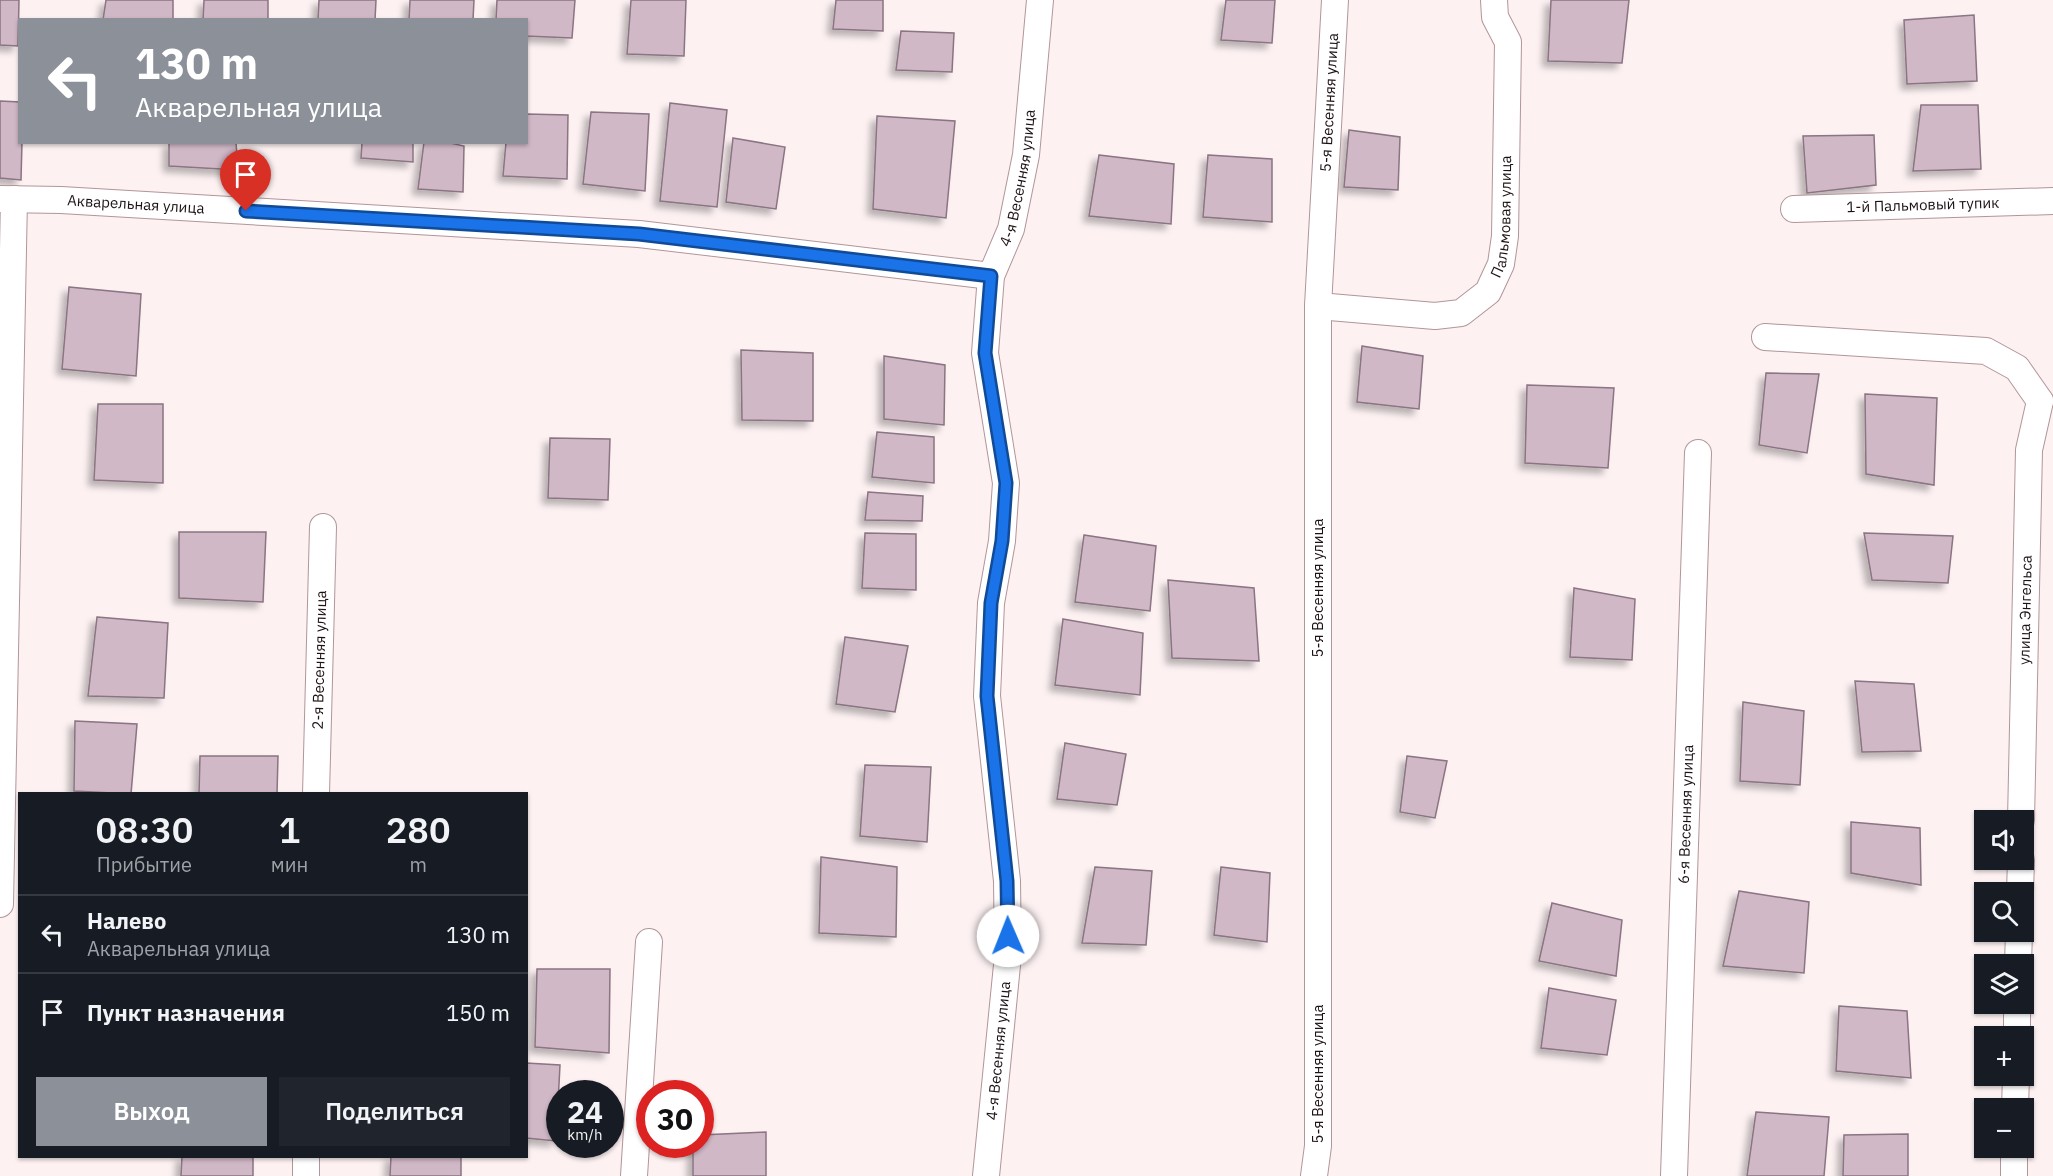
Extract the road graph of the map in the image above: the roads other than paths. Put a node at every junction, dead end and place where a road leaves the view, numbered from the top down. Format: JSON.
{"nodes":[{"id":1,"x":1040,"y":0,"type":"edge"},
{"id":2,"x":1335,"y":0,"type":"edge"},
{"id":3,"x":1494,"y":0,"type":"edge"},
{"id":4,"x":7,"y":199,"type":"edge"},
{"id":5,"x":2053,"y":201,"type":"edge"},
{"id":6,"x":1794,"y":209,"type":"dead end"},
{"id":7,"x":991,"y":276,"type":"junction"},
{"id":8,"x":1318,"y":306,"type":"junction"},
{"id":9,"x":1765,"y":337,"type":"dead end"},
{"id":10,"x":2047,"y":398,"type":"edge"},
{"id":11,"x":1698,"y":453,"type":"dead end"},
{"id":12,"x":323,"y":527,"type":"dead end"},
{"id":13,"x":316,"y":792,"type":"edge"},
{"id":14,"x":2021,"y":810,"type":"edge"},
{"id":15,"x":0,"y":903,"type":"edge"},
{"id":16,"x":649,"y":942,"type":"dead end"},
{"id":17,"x":306,"y":1158,"type":"edge"},
{"id":18,"x":2014,"y":1158,"type":"edge"},
{"id":19,"x":306,"y":1176,"type":"edge"},
{"id":20,"x":634,"y":1176,"type":"edge"},
{"id":21,"x":986,"y":1176,"type":"edge"},
{"id":22,"x":1314,"y":1176,"type":"edge"},
{"id":23,"x":1674,"y":1176,"type":"edge"},
{"id":24,"x":2014,"y":1176,"type":"edge"}],
"edges":[{"from":1,"to":7,"type":"street","name":"4-я Весенняя улица"},
{"from":2,"to":8,"type":"street","name":"5-я Весенняя улица"},
{"from":3,"to":8,"type":"street","name":"Пальмовая улица"},
{"from":4,"to":7,"type":"street","name":"Акварельная улица"},
{"from":4,"to":15,"type":"street"},
{"from":5,"to":6,"type":"street","name":"1-й Пальмовый тупик"},
{"from":7,"to":21,"type":"street","name":"4-я Весенняя улица"},
{"from":8,"to":22,"type":"street","name":"5-я Весенняя улица"},
{"from":9,"to":10,"type":"street"},
{"from":10,"to":14,"type":"street","name":"улица Энгельса"},
{"from":11,"to":23,"type":"street","name":"6-я Весенняя улица"},
{"from":12,"to":13,"type":"street","name":"2-я Весенняя улица"},
{"from":16,"to":20,"type":"street"},
{"from":17,"to":19,"type":"street"},
{"from":18,"to":24,"type":"street"}]}
